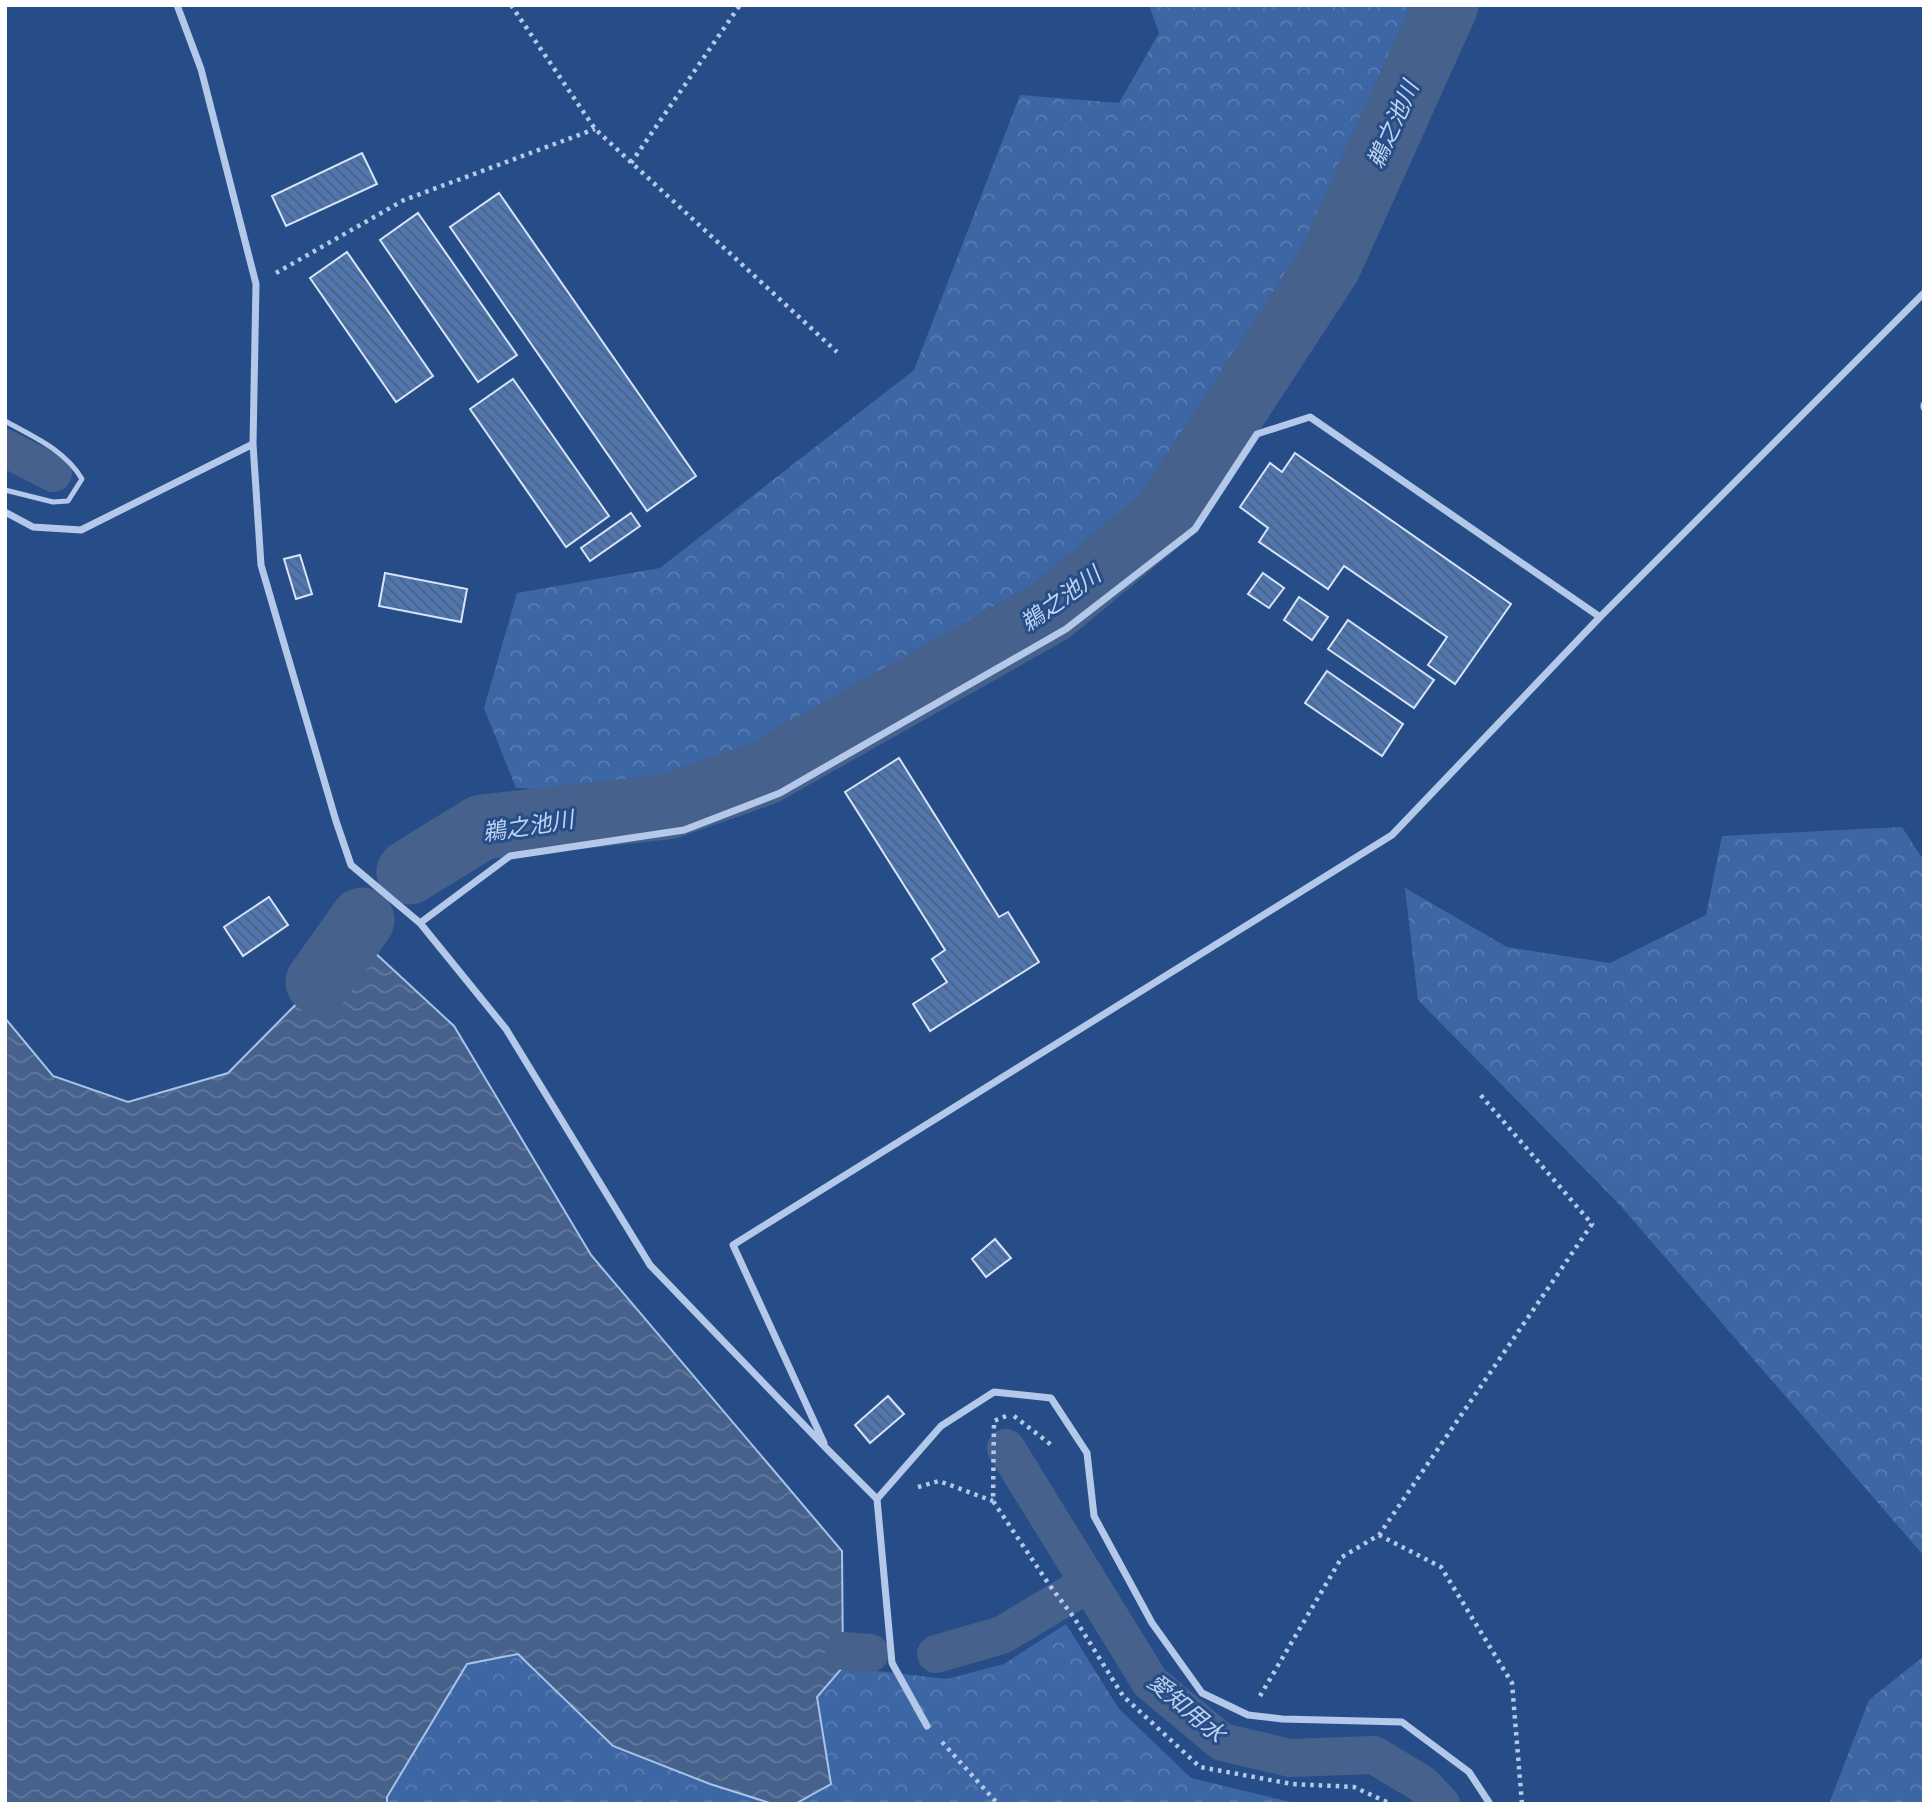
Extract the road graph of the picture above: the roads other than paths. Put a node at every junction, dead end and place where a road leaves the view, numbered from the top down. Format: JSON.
{"nodes":[{"id":1,"x":177,"y":5,"type":"edge"},
{"id":2,"x":1924,"y":293,"type":"edge"},
{"id":3,"x":5,"y":421,"type":"edge"},
{"id":4,"x":253,"y":444,"type":"junction"},
{"id":5,"x":5,"y":490,"type":"edge"},
{"id":6,"x":5,"y":512,"type":"edge"},
{"id":7,"x":1600,"y":617,"type":"junction"},
{"id":8,"x":420,"y":923,"type":"junction"},
{"id":9,"x":827,"y":1449,"type":"junction"},
{"id":10,"x":877,"y":1499,"type":"junction"},
{"id":11,"x":927,"y":1726,"type":"road end"},
{"id":12,"x":1490,"y":1804,"type":"edge"}],
"edges":[{"from":1,"to":4,"type":"street"},
{"from":2,"to":7,"type":"street"},
{"from":3,"to":5,"type":"lane"},
{"from":4,"to":6,"type":"street"},
{"from":4,"to":8,"type":"street"},
{"from":7,"to":8,"type":"street"},
{"from":7,"to":9,"type":"street"},
{"from":8,"to":9,"type":"street"},
{"from":9,"to":10,"type":"street"},
{"from":10,"to":11,"type":"street"},
{"from":10,"to":12,"type":"street"}]}
